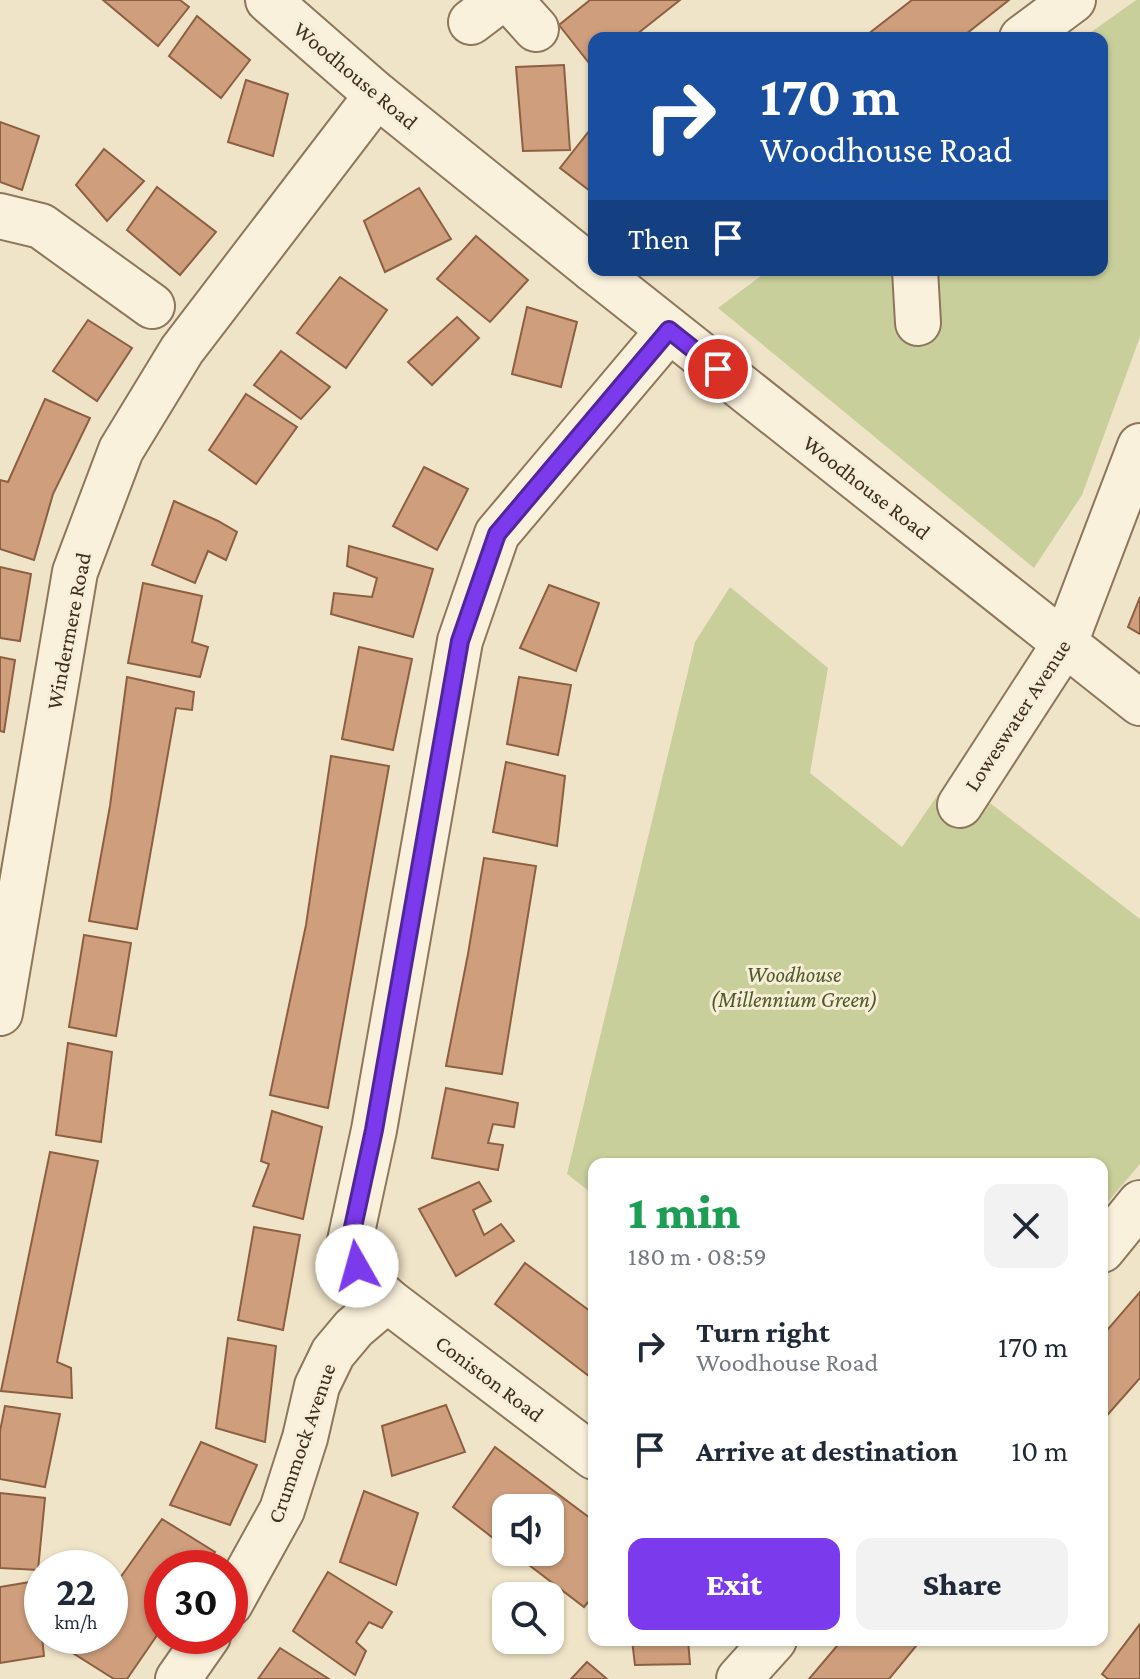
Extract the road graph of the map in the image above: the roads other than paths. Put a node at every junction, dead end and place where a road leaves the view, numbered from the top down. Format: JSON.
{"nodes":[{"id":1,"x":268,"y":0,"type":"edge"},
{"id":2,"x":1073,"y":0,"type":"edge"},
{"id":3,"x":1030,"y":32,"type":"edge"},
{"id":4,"x":377,"y":95,"type":"junction"},
{"id":5,"x":0,"y":216,"type":"edge"},
{"id":6,"x":588,"y":265,"type":"edge"},
{"id":7,"x":602,"y":276,"type":"edge"},
{"id":8,"x":915,"y":276,"type":"edge"},
{"id":9,"x":152,"y":306,"type":"dead end"},
{"id":10,"x":918,"y":323,"type":"dead end"},
{"id":11,"x":669,"y":330,"type":"junction"},
{"id":12,"x":1140,"y":446,"type":"edge"},
{"id":13,"x":1065,"y":643,"type":"junction"},
{"id":14,"x":1140,"y":703,"type":"edge"},
{"id":15,"x":960,"y":805,"type":"dead end"},
{"id":16,"x":0,"y":1013,"type":"edge"},
{"id":17,"x":1140,"y":1203,"type":"edge"},
{"id":18,"x":1108,"y":1243,"type":"edge"},
{"id":19,"x":387,"y":1300,"type":"junction"},
{"id":20,"x":588,"y":1452,"type":"edge"},
{"id":21,"x":248,"y":1571,"type":"edge"},
{"id":22,"x":769,"y":1646,"type":"edge"},
{"id":23,"x":195,"y":1654,"type":"edge"},
{"id":24,"x":178,"y":1679,"type":"edge"},
{"id":25,"x":739,"y":1679,"type":"edge"}],
"edges":[{"from":1,"to":4,"type":"street","name":"Woodhouse Road"},
{"from":2,"to":3,"type":"street"},
{"from":4,"to":6,"type":"street","name":"Woodhouse Road"},
{"from":4,"to":16,"type":"street","name":"Windermere Road"},
{"from":5,"to":9,"type":"street"},
{"from":7,"to":11,"type":"street","name":"Woodhouse Road"},
{"from":8,"to":10,"type":"street"},
{"from":11,"to":13,"type":"street","name":"Woodhouse Road"},
{"from":11,"to":19,"type":"street"},
{"from":12,"to":13,"type":"street","name":"Loweswater Avenue"},
{"from":13,"to":14,"type":"street","name":"Woodhouse Road"},
{"from":13,"to":15,"type":"street","name":"Loweswater Avenue"},
{"from":17,"to":18,"type":"street"},
{"from":19,"to":20,"type":"street","name":"Coniston Road"},
{"from":19,"to":21,"type":"street","name":"Crummock Avenue"},
{"from":22,"to":25,"type":"street"},
{"from":23,"to":24,"type":"street"}]}
